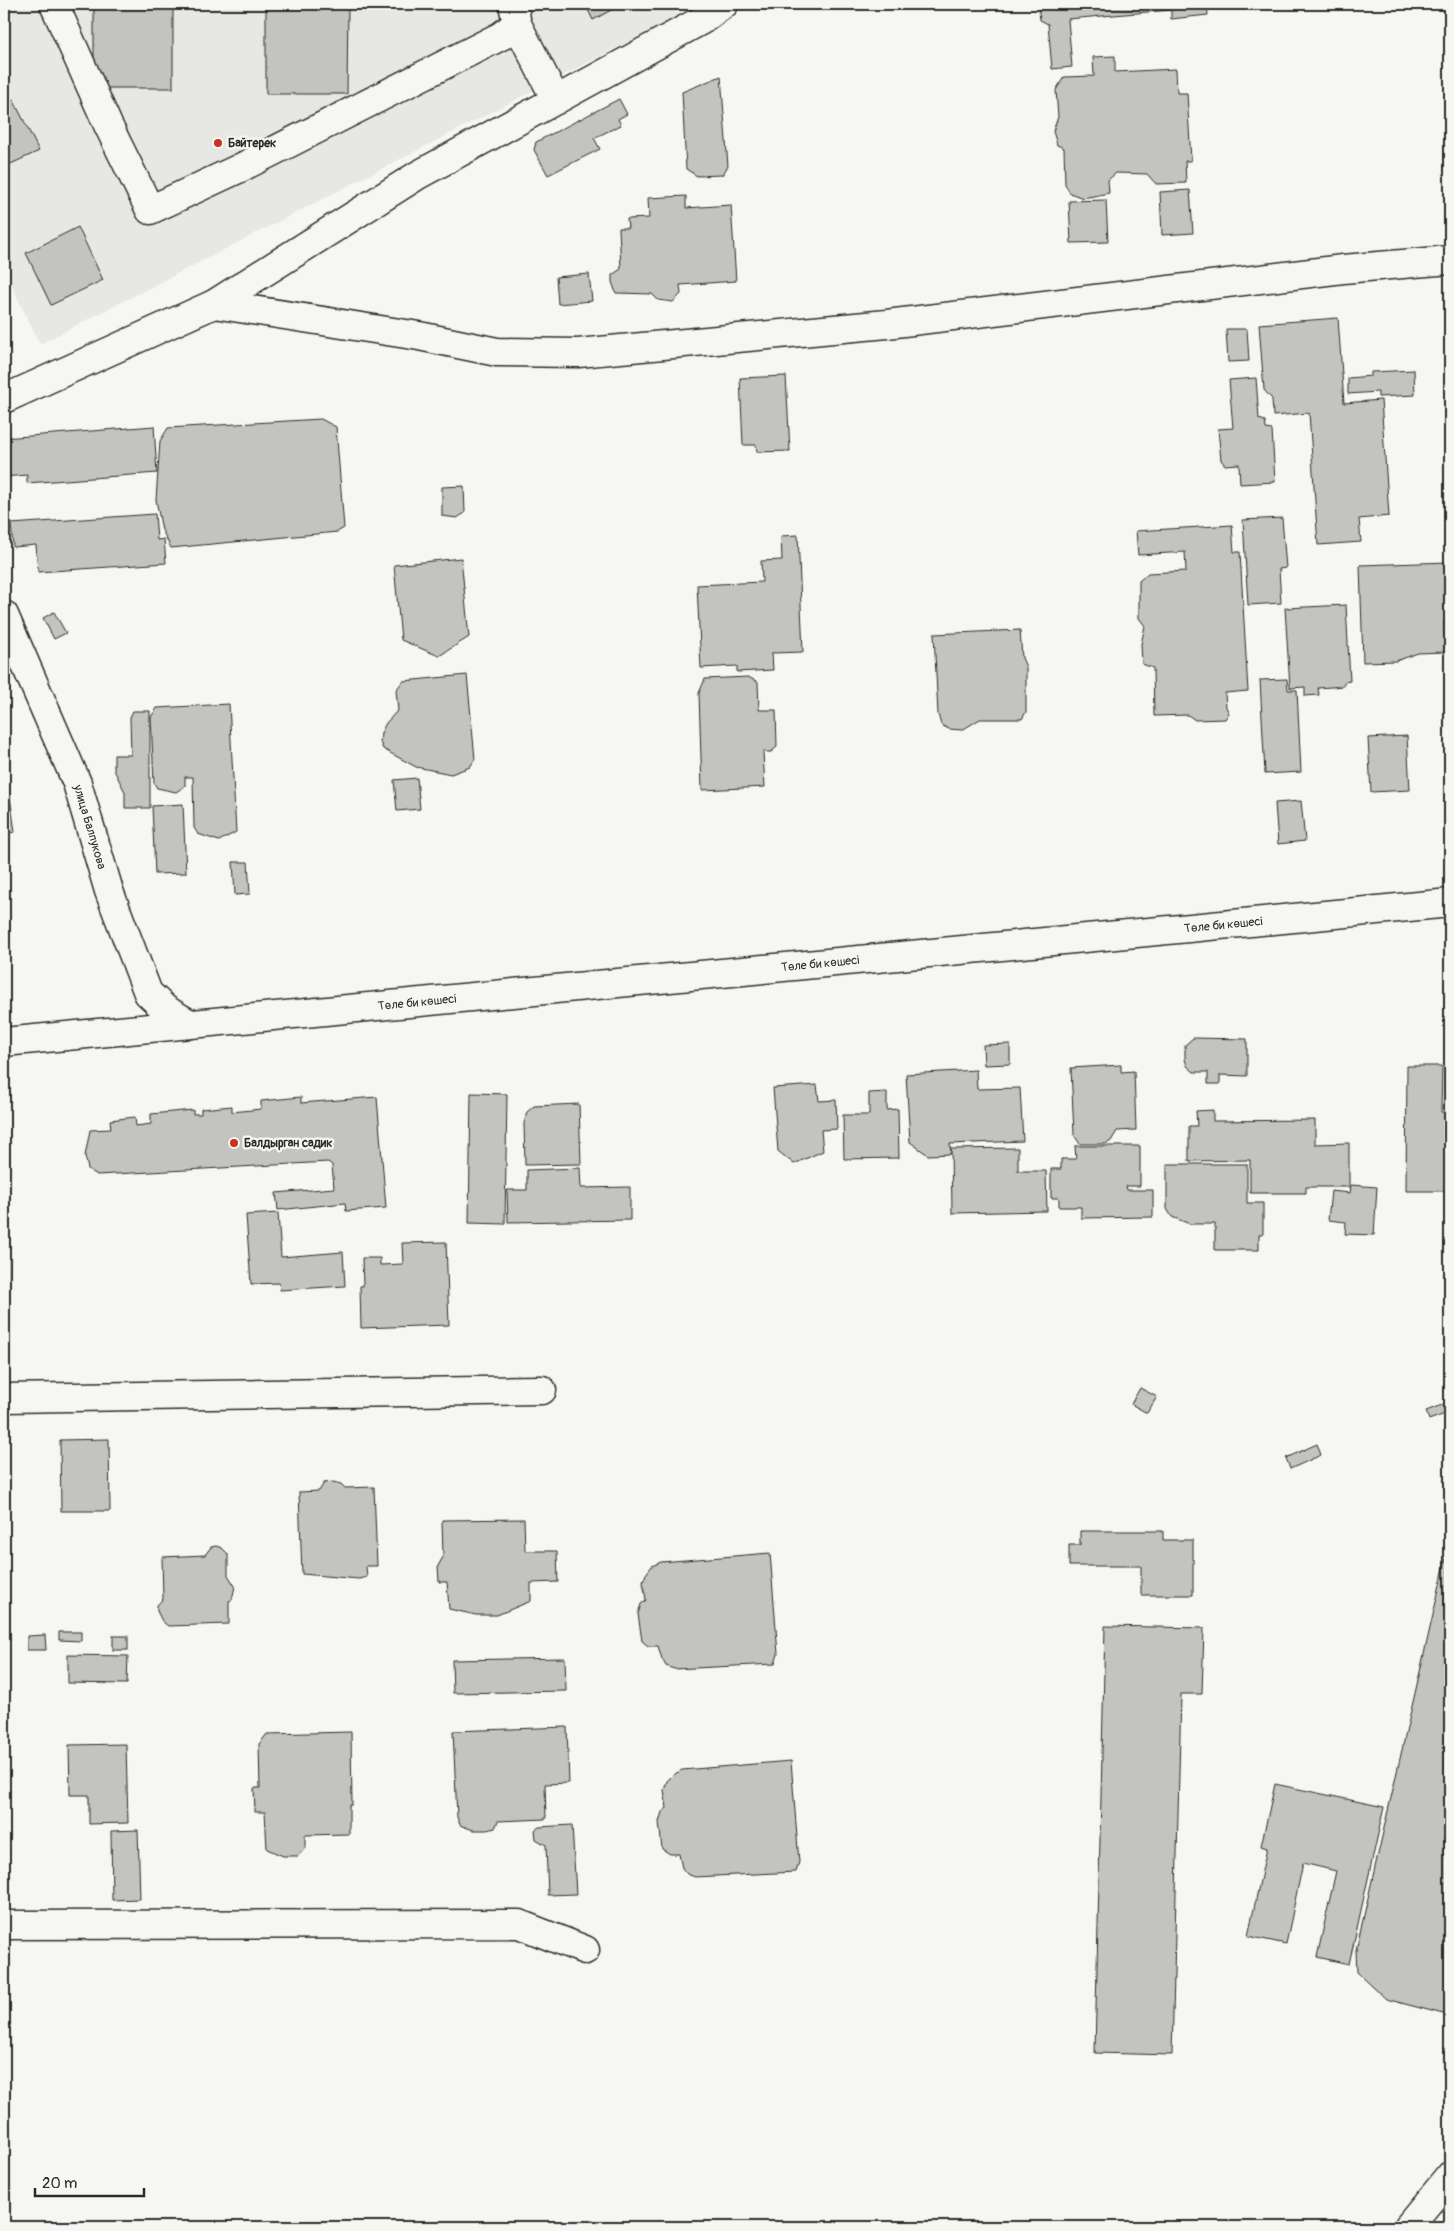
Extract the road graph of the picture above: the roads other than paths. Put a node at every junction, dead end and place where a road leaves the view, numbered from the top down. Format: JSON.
{"nodes":[{"id":1,"x":54,"y":4,"type":"edge"},
{"id":2,"x":724,"y":4,"type":"edge"},
{"id":3,"x":515,"y":14,"type":"edge"},
{"id":4,"x":554,"y":95,"type":"junction"},
{"id":5,"x":1450,"y":260,"type":"edge"},
{"id":6,"x":214,"y":304,"type":"junction"},
{"id":7,"x":4,"y":399,"type":"edge"},
{"id":8,"x":4,"y":615,"type":"edge"},
{"id":9,"x":1450,"y":903,"type":"edge"},
{"id":10,"x":190,"y":1024,"type":"junction"},
{"id":11,"x":4,"y":1042,"type":"edge"},
{"id":12,"x":542,"y":1390,"type":"dead end"},
{"id":13,"x":4,"y":1398,"type":"edge"},
{"id":14,"x":4,"y":1925,"type":"edge"},
{"id":15,"x":585,"y":1950,"type":"dead end"},
{"id":16,"x":1450,"y":2176,"type":"edge"},
{"id":17,"x":1408,"y":2227,"type":"edge"}],
"edges":[{"from":1,"to":3,"type":"street"},
{"from":2,"to":4,"type":"street"},
{"from":3,"to":4,"type":"street"},
{"from":4,"to":6,"type":"street"},
{"from":5,"to":6,"type":"street"},
{"from":6,"to":7,"type":"street"},
{"from":8,"to":10,"type":"street","name":"улица Балпукова"},
{"from":9,"to":10,"type":"street","name":"Төле би көшесі"},
{"from":10,"to":11,"type":"street","name":"Төле би көшесі"},
{"from":12,"to":13,"type":"street"},
{"from":14,"to":15,"type":"street"},
{"from":16,"to":17,"type":"street"}]}
